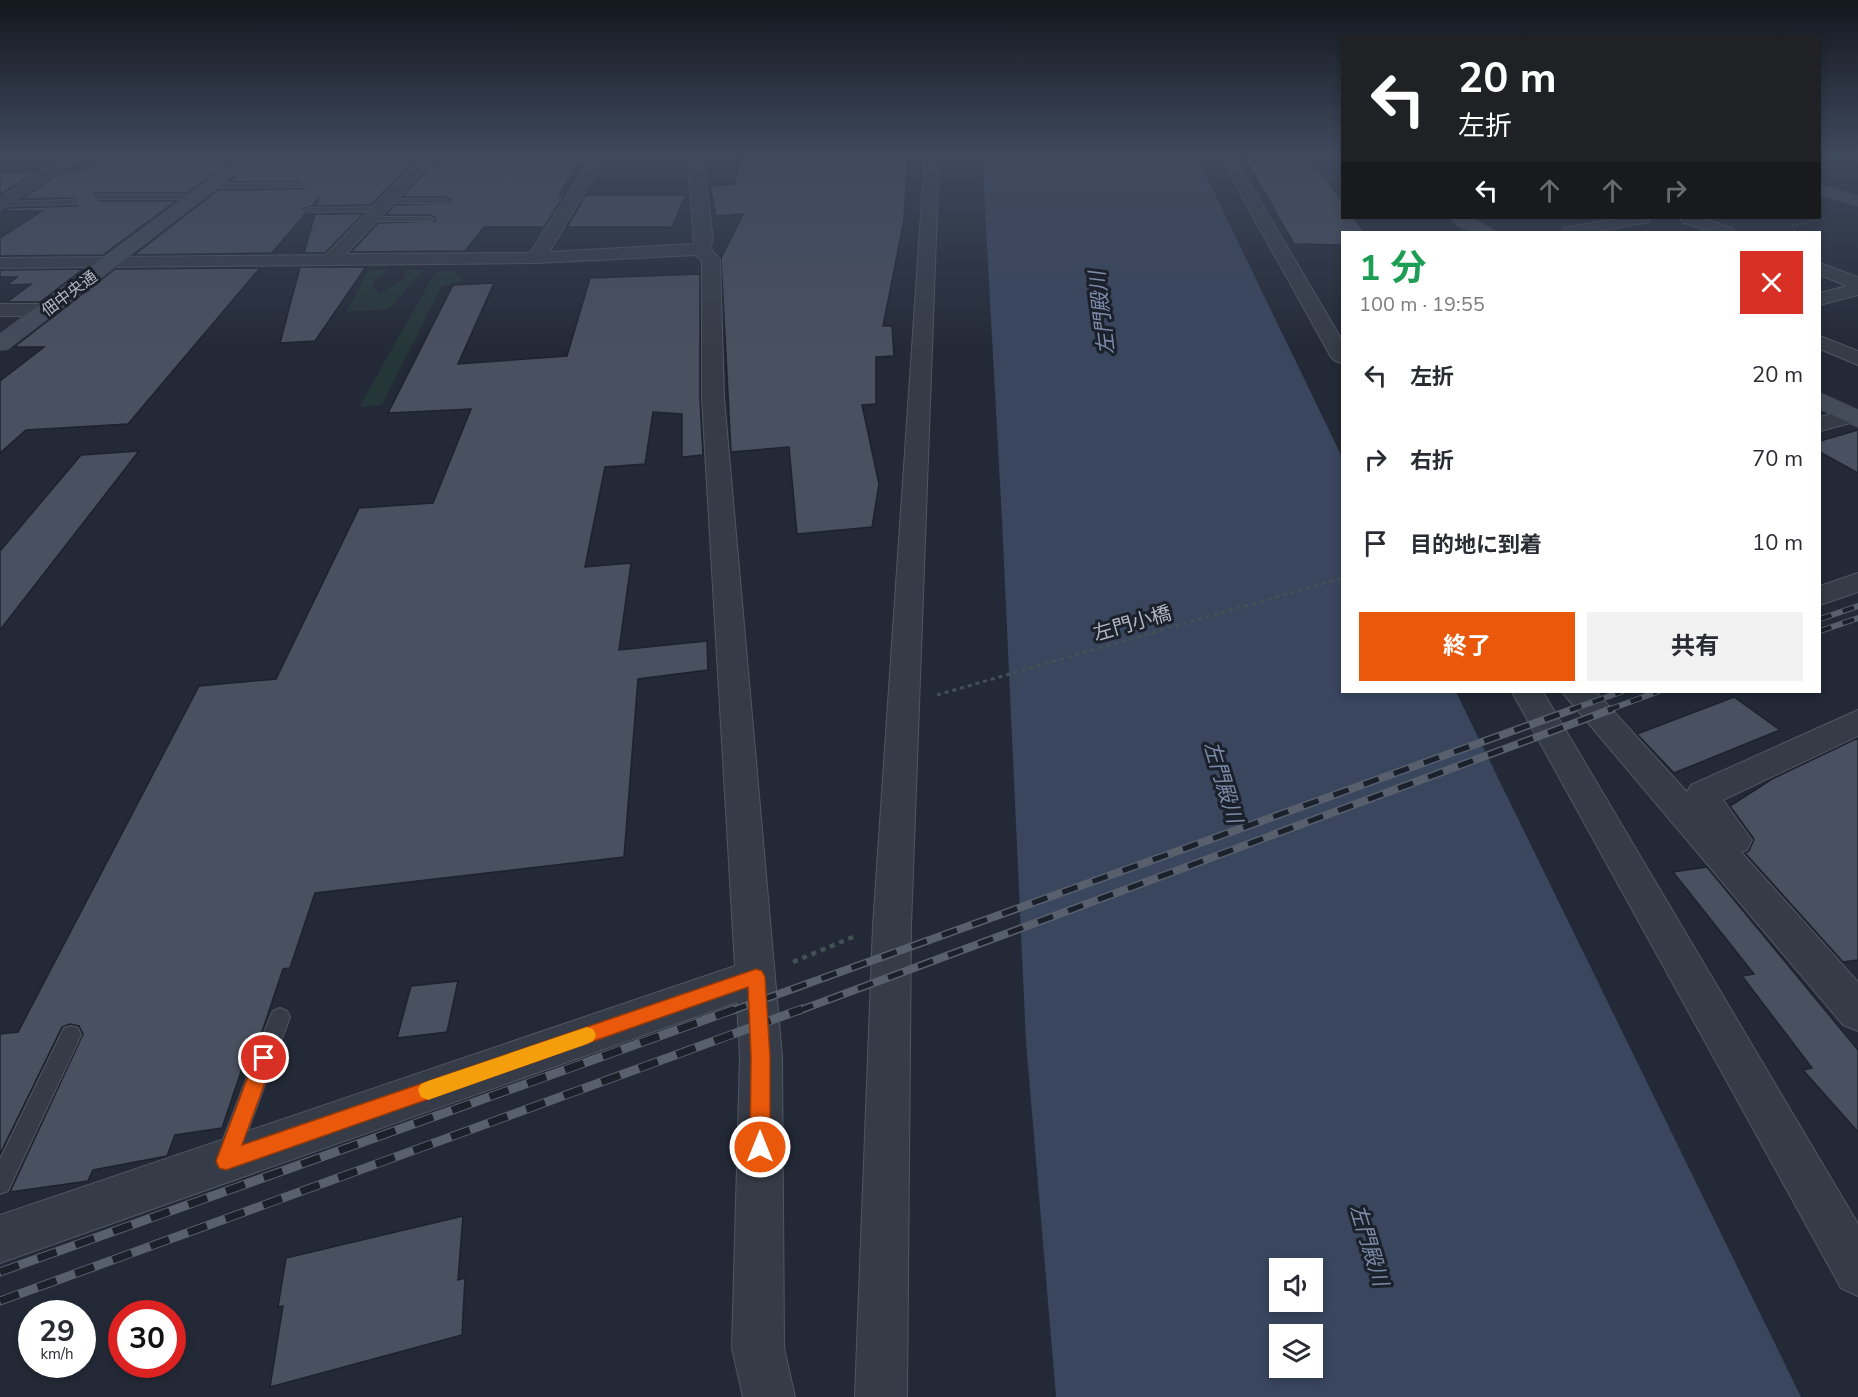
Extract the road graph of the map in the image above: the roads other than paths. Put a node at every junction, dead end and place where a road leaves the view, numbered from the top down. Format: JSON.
{"nodes":[{"id":1,"x":165,"y":220,"type":"edge"},
{"id":2,"x":370,"y":220,"type":"edge"},
{"id":3,"x":559,"y":220,"type":"edge"},
{"id":4,"x":702,"y":220,"type":"edge"},
{"id":5,"x":929,"y":220,"type":"edge"},
{"id":6,"x":1263,"y":220,"type":"edge"},
{"id":7,"x":1464,"y":220,"type":"edge"},
{"id":8,"x":1694,"y":220,"type":"edge"},
{"id":9,"x":1605,"y":221,"type":"edge"},
{"id":10,"x":1571,"y":230,"type":"edge"},
{"id":11,"x":1486,"y":231,"type":"edge"},
{"id":12,"x":1723,"y":231,"type":"edge"},
{"id":13,"x":701,"y":249,"type":"junction"},
{"id":14,"x":536,"y":258,"type":"junction"},
{"id":15,"x":332,"y":259,"type":"junction"},
{"id":16,"x":111,"y":261,"type":"junction"},
{"id":17,"x":0,"y":263,"type":"edge"},
{"id":18,"x":1821,"y":269,"type":"edge"},
{"id":19,"x":1858,"y":284,"type":"edge"},
{"id":20,"x":1858,"y":289,"type":"edge"},
{"id":21,"x":1821,"y":299,"type":"edge"},
{"id":22,"x":0,"y":310,"type":"edge"},
{"id":23,"x":46,"y":310,"type":"junction"},
{"id":24,"x":1821,"y":342,"type":"edge"},
{"id":25,"x":0,"y":344,"type":"edge"},
{"id":26,"x":1341,"y":355,"type":"edge"},
{"id":27,"x":1858,"y":359,"type":"edge"},
{"id":28,"x":1821,"y":401,"type":"edge"},
{"id":29,"x":1855,"y":418,"type":"edge"},
{"id":30,"x":1821,"y":423,"type":"edge"},
{"id":31,"x":1529,"y":693,"type":"edge"},
{"id":32,"x":1579,"y":693,"type":"edge"},
{"id":33,"x":1858,"y":722,"type":"edge"},
{"id":34,"x":756,"y":977,"type":"junction"},
{"id":35,"x":1858,"y":988,"type":"edge"},
{"id":36,"x":1858,"y":1012,"type":"edge"},
{"id":37,"x":280,"y":1017,"type":"dead end"},
{"id":38,"x":71,"y":1035,"type":"dead end"},
{"id":39,"x":226,"y":1161,"type":"junction"},
{"id":40,"x":0,"y":1183,"type":"edge"},
{"id":41,"x":0,"y":1239,"type":"edge"},
{"id":42,"x":1858,"y":1271,"type":"edge"},
{"id":43,"x":768,"y":1397,"type":"edge"},
{"id":44,"x":881,"y":1397,"type":"edge"}],
"edges":[{"from":1,"to":16,"type":"street","name":"佃中央通"},
{"from":2,"to":15,"type":"street"},
{"from":3,"to":14,"type":"street"},
{"from":4,"to":13,"type":"street"},
{"from":5,"to":44,"type":"street"},
{"from":6,"to":26,"type":"street"},
{"from":7,"to":11,"type":"street"},
{"from":8,"to":12,"type":"street"},
{"from":9,"to":10,"type":"street"},
{"from":13,"to":14,"type":"street"},
{"from":13,"to":34,"type":"street"},
{"from":14,"to":15,"type":"street"},
{"from":15,"to":16,"type":"street"},
{"from":16,"to":17,"type":"street"},
{"from":16,"to":23,"type":"street","name":"佃中央通"},
{"from":18,"to":19,"type":"street"},
{"from":20,"to":21,"type":"street"},
{"from":22,"to":23,"type":"street"},
{"from":23,"to":25,"type":"street","name":"佃中央通"},
{"from":24,"to":27,"type":"street"},
{"from":28,"to":29,"type":"street"},
{"from":29,"to":30,"type":"street"},
{"from":31,"to":42,"type":"street"},
{"from":32,"to":36,"type":"street"},
{"from":33,"to":35,"type":"street"},
{"from":34,"to":39,"type":"street"},
{"from":34,"to":43,"type":"street"},
{"from":37,"to":39,"type":"lane"},
{"from":38,"to":40,"type":"lane"},
{"from":39,"to":41,"type":"street"}]}
